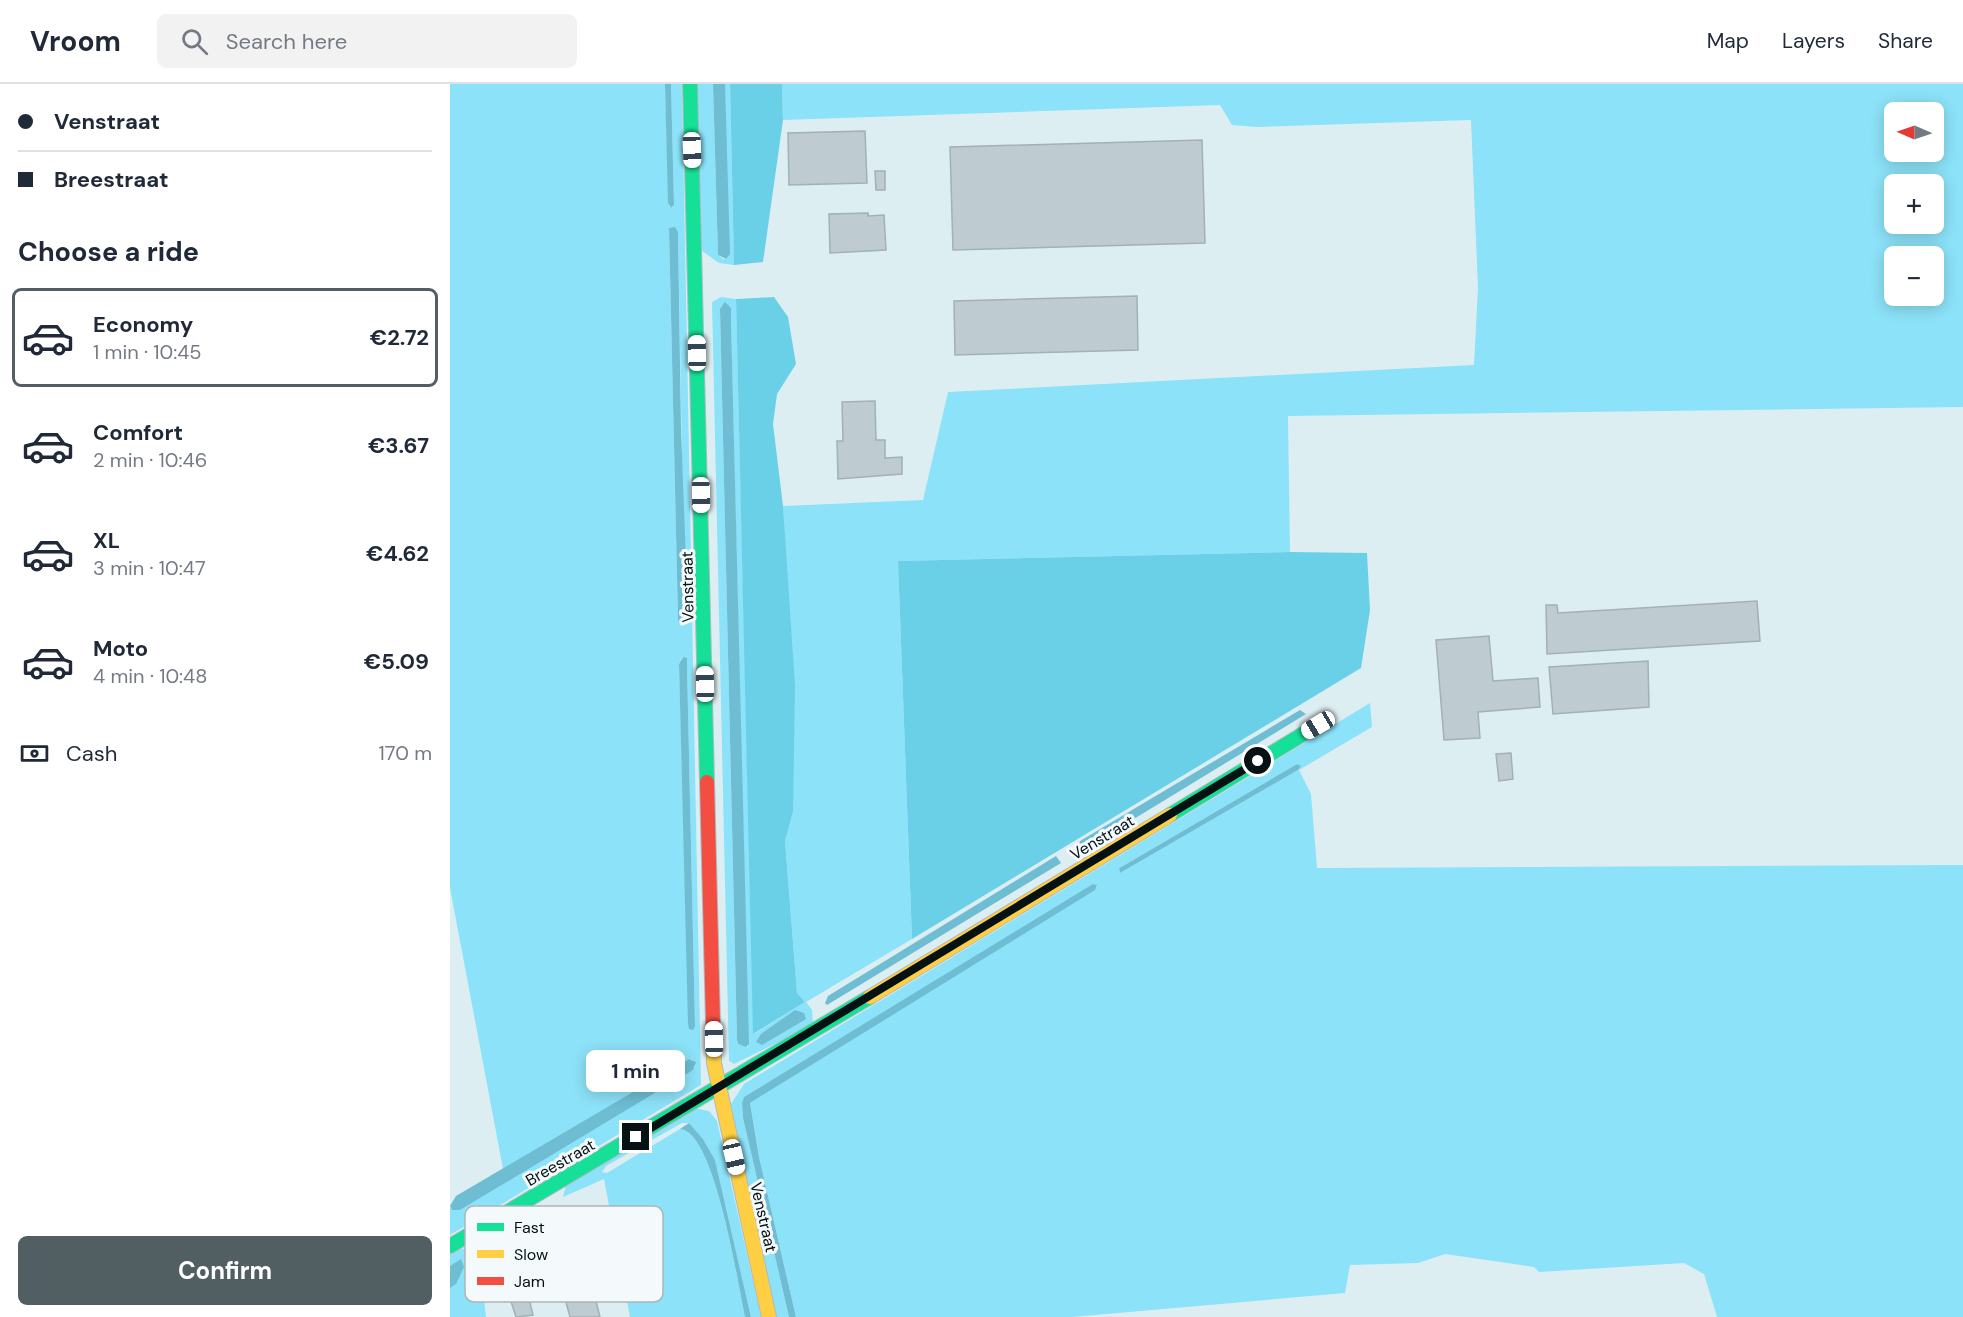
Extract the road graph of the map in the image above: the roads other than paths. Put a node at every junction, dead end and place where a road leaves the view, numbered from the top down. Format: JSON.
{"nodes":[{"id":1,"x":690,"y":84,"type":"edge"},
{"id":2,"x":1318,"y":725,"type":"dead end"},
{"id":3,"x":718,"y":1089,"type":"junction"},
{"id":4,"x":517,"y":1206,"type":"edge"},
{"id":5,"x":465,"y":1236,"type":"edge"},
{"id":6,"x":450,"y":1245,"type":"edge"},
{"id":7,"x":769,"y":1317,"type":"edge"}],
"edges":[{"from":1,"to":3,"type":"street","name":"Venstraat"},
{"from":2,"to":3,"type":"street","name":"Venstraat"},
{"from":3,"to":4,"type":"street","name":"Breestraat"},
{"from":3,"to":7,"type":"street","name":"Venstraat"},
{"from":5,"to":6,"type":"street","name":"Breestraat"}]}
